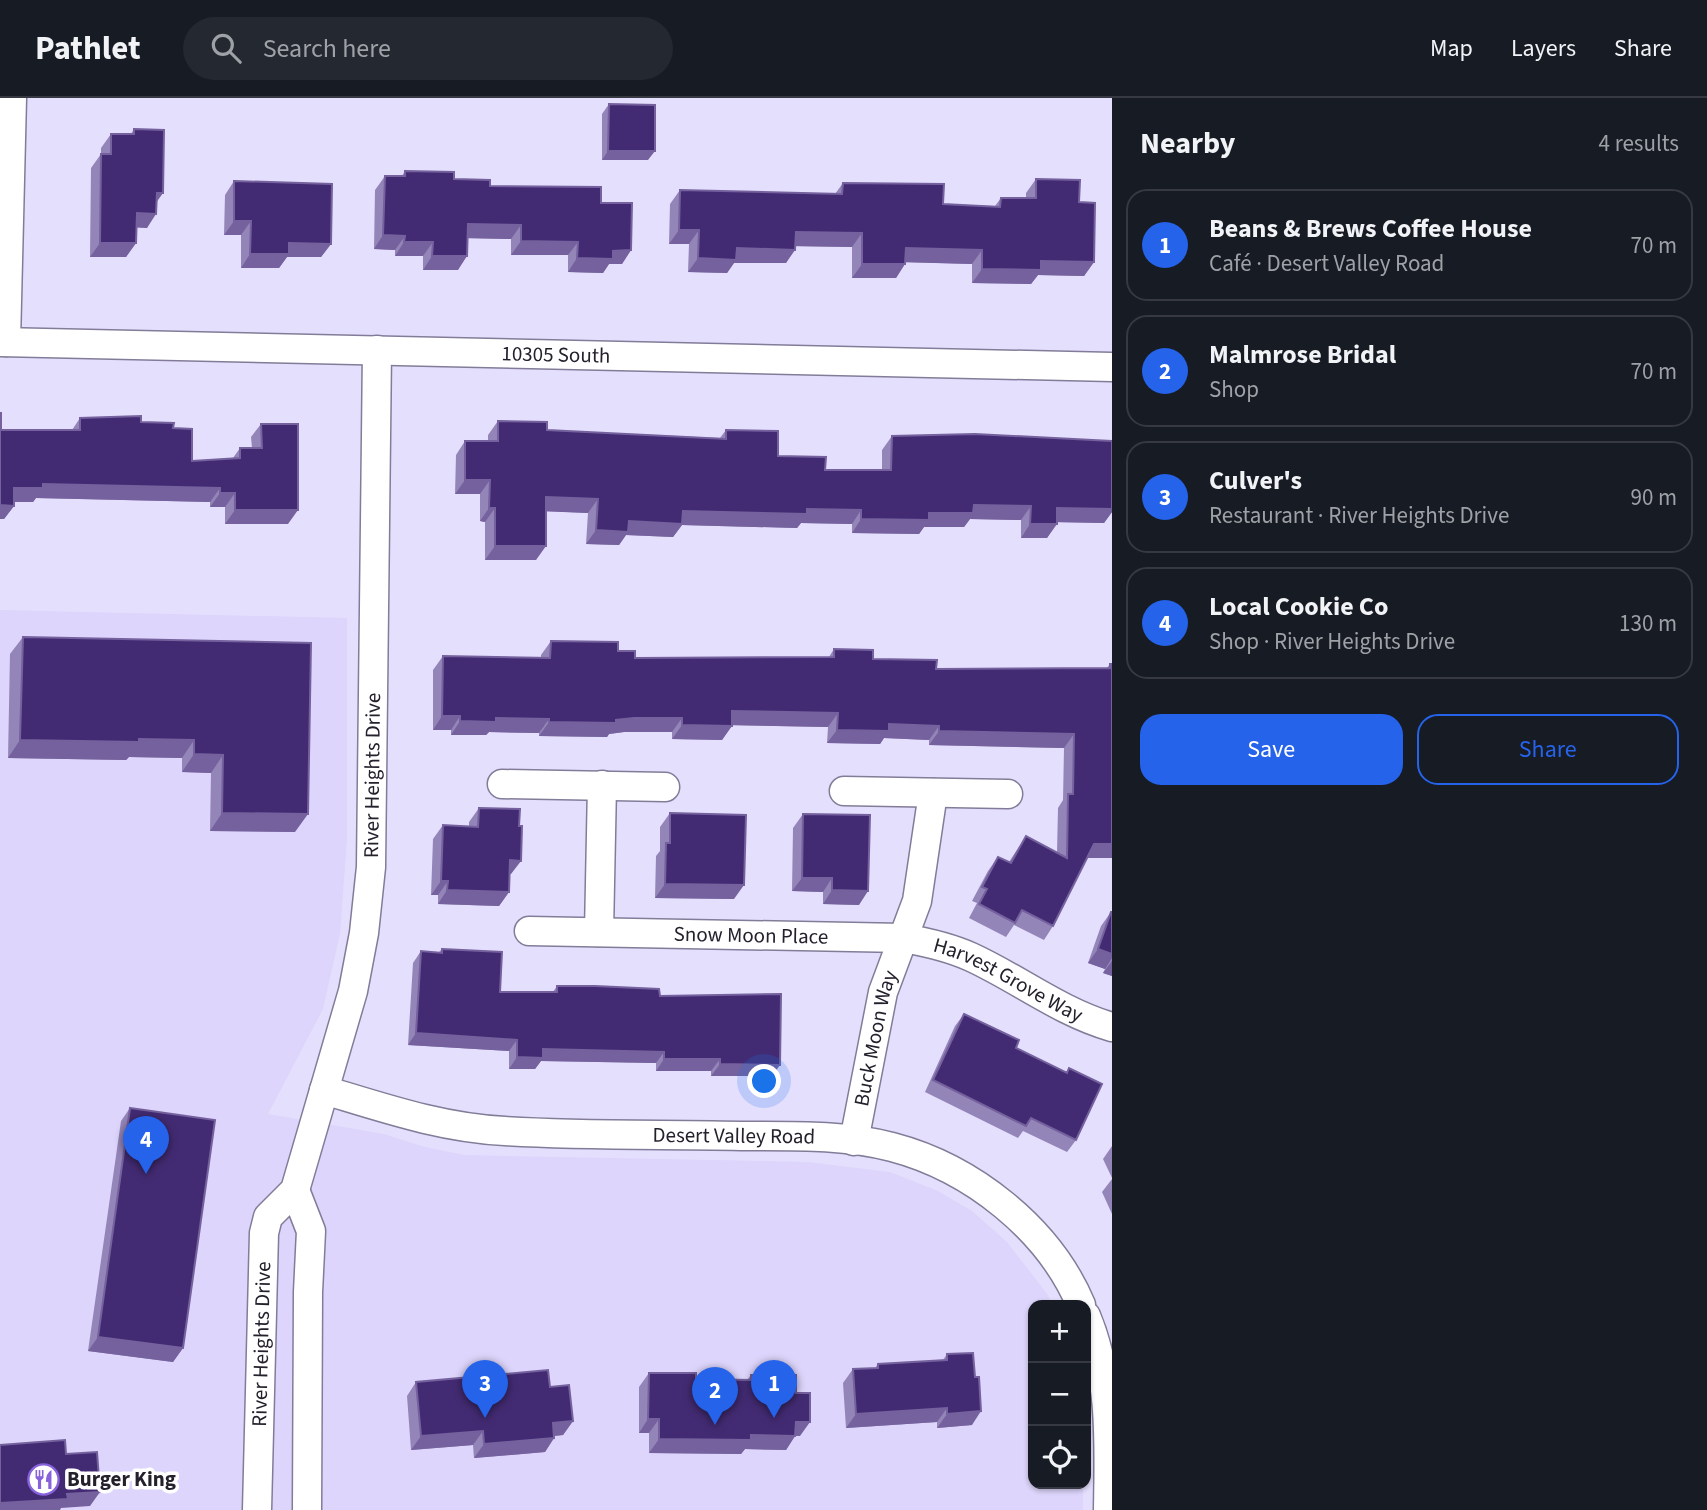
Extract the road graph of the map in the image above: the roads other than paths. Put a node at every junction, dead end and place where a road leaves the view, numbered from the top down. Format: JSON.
{"nodes":[{"id":1,"x":12,"y":98,"type":"edge"},
{"id":2,"x":3,"y":342,"type":"edge"},
{"id":3,"x":377,"y":350,"type":"junction"},
{"id":4,"x":1112,"y":367,"type":"edge"},
{"id":5,"x":502,"y":784,"type":"dead end"},
{"id":6,"x":602,"y":785,"type":"junction"},
{"id":7,"x":666,"y":787,"type":"dead end"},
{"id":8,"x":844,"y":791,"type":"dead end"},
{"id":9,"x":933,"y":793,"type":"junction"},
{"id":10,"x":1008,"y":794,"type":"dead end"},
{"id":11,"x":529,"y":930,"type":"dead end"},
{"id":12,"x":599,"y":932,"type":"junction"},
{"id":13,"x":903,"y":938,"type":"junction"},
{"id":14,"x":1112,"y":1027,"type":"edge"},
{"id":15,"x":324,"y":1090,"type":"junction"},
{"id":16,"x":854,"y":1141,"type":"junction"},
{"id":17,"x":295,"y":1190,"type":"junction"},
{"id":18,"x":1078,"y":1300,"type":"edge"},
{"id":19,"x":1091,"y":1332,"type":"edge"},
{"id":20,"x":257,"y":1510,"type":"edge"},
{"id":21,"x":307,"y":1510,"type":"edge"},
{"id":22,"x":1108,"y":1510,"type":"edge"}],
"edges":[{"from":1,"to":2,"type":"street"},
{"from":2,"to":3,"type":"street","name":"10305 South"},
{"from":3,"to":4,"type":"street","name":"10305 South"},
{"from":3,"to":15,"type":"street","name":"River Heights Drive"},
{"from":5,"to":6,"type":"street"},
{"from":6,"to":7,"type":"street"},
{"from":6,"to":12,"type":"street"},
{"from":8,"to":9,"type":"street"},
{"from":9,"to":10,"type":"street"},
{"from":9,"to":13,"type":"street","name":"Buck Moon Way"},
{"from":11,"to":12,"type":"street","name":"Snow Moon Place"},
{"from":12,"to":13,"type":"street","name":"Snow Moon Place"},
{"from":13,"to":14,"type":"street","name":"Harvest Grove Way"},
{"from":13,"to":16,"type":"street","name":"Buck Moon Way"},
{"from":15,"to":16,"type":"street","name":"Desert Valley Road"},
{"from":15,"to":17,"type":"street","name":"River Heights Drive"},
{"from":16,"to":18,"type":"street","name":"Desert Valley Road"},
{"from":17,"to":20,"type":"street","name":"River Heights Drive"},
{"from":17,"to":21,"type":"street"},
{"from":19,"to":22,"type":"street"}]}
